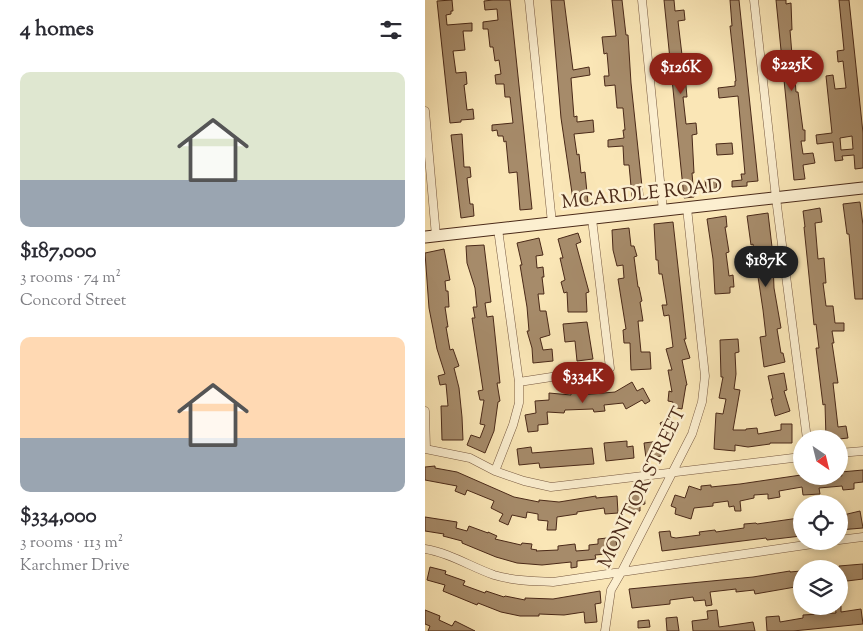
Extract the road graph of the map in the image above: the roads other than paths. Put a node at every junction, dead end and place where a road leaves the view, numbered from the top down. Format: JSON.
{"nodes":[{"id":1,"x":529,"y":0,"type":"edge"},
{"id":2,"x":642,"y":0,"type":"edge"},
{"id":3,"x":754,"y":0,"type":"edge"},
{"id":4,"x":425,"y":111,"type":"edge"},
{"id":5,"x":863,"y":188,"type":"edge"},
{"id":6,"x":775,"y":198,"type":"junction"},
{"id":7,"x":687,"y":208,"type":"junction"},
{"id":8,"x":663,"y":211,"type":"junction"},
{"id":9,"x":592,"y":218,"type":"junction"},
{"id":10,"x":552,"y":223,"type":"junction"},
{"id":11,"x":498,"y":229,"type":"junction"},
{"id":12,"x":431,"y":237,"type":"edge"},
{"id":13,"x":519,"y":382,"type":"junction"},
{"id":14,"x":425,"y":411,"type":"edge"},
{"id":15,"x":806,"y":430,"type":"edge"},
{"id":16,"x":425,"y":449,"type":"edge"},
{"id":17,"x":863,"y":451,"type":"edge"},
{"id":18,"x":848,"y":453,"type":"edge"},
{"id":19,"x":793,"y":458,"type":"edge"},
{"id":20,"x":495,"y":471,"type":"junction"},
{"id":21,"x":673,"y":471,"type":"junction"},
{"id":22,"x":863,"y":537,"type":"edge"},
{"id":23,"x":848,"y":539,"type":"edge"},
{"id":24,"x":793,"y":547,"type":"edge"},
{"id":25,"x":425,"y":549,"type":"edge"},
{"id":26,"x":622,"y":571,"type":"junction"},
{"id":27,"x":605,"y":631,"type":"edge"}],
"edges":[{"from":1,"to":10,"type":"street"},
{"from":2,"to":8,"type":"street"},
{"from":3,"to":6,"type":"street"},
{"from":4,"to":12,"type":"street"},
{"from":5,"to":6,"type":"main road","name":"MCARDLE ROAD"},
{"from":6,"to":7,"type":"main road","name":"MCARDLE ROAD"},
{"from":6,"to":15,"type":"street"},
{"from":7,"to":8,"type":"main road","name":"MCARDLE ROAD"},
{"from":7,"to":21,"type":"street","name":"MONITOR STREET"},
{"from":8,"to":9,"type":"main road","name":"MCARDLE ROAD"},
{"from":9,"to":10,"type":"main road","name":"MCARDLE ROAD"},
{"from":9,"to":13,"type":"street"},
{"from":10,"to":11,"type":"main road","name":"MCARDLE ROAD"},
{"from":11,"to":12,"type":"main road","name":"MCARDLE ROAD"},
{"from":11,"to":13,"type":"street"},
{"from":13,"to":20,"type":"street"},
{"from":14,"to":16,"type":"street"},
{"from":16,"to":20,"type":"street"},
{"from":17,"to":18,"type":"street"},
{"from":19,"to":21,"type":"street"},
{"from":20,"to":21,"type":"street"},
{"from":21,"to":26,"type":"street","name":"MONITOR STREET"},
{"from":22,"to":23,"type":"street"},
{"from":24,"to":26,"type":"street"},
{"from":25,"to":26,"type":"street"},
{"from":26,"to":27,"type":"street","name":"MONITOR STREET"}]}
